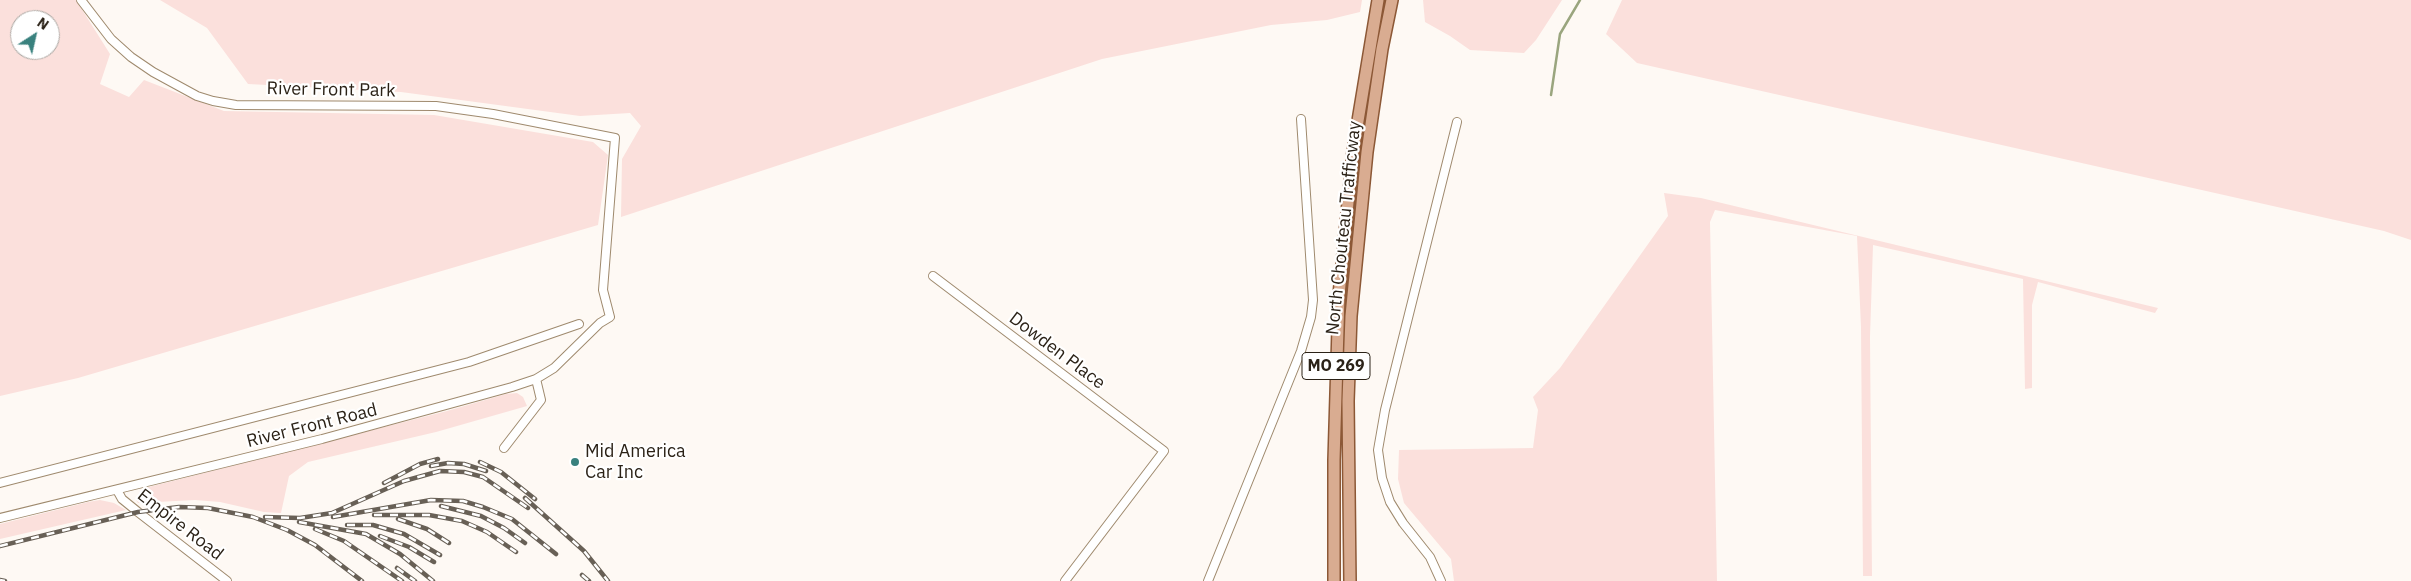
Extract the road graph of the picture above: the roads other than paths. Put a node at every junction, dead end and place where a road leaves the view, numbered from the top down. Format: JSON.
{"nodes":[{"id":1,"x":81,"y":0,"type":"edge"},
{"id":2,"x":1378,"y":0,"type":"edge"},
{"id":3,"x":1392,"y":0,"type":"edge"},
{"id":4,"x":1301,"y":119,"type":"dead end"},
{"id":5,"x":1457,"y":122,"type":"dead end"},
{"id":6,"x":933,"y":276,"type":"dead end"},
{"id":7,"x":610,"y":317,"type":"joint"},
{"id":8,"x":579,"y":324,"type":"dead end"},
{"id":9,"x":536,"y":379,"type":"junction"},
{"id":10,"x":504,"y":448,"type":"dead end"},
{"id":11,"x":0,"y":483,"type":"edge"},
{"id":12,"x":117,"y":490,"type":"junction"},
{"id":13,"x":0,"y":518,"type":"edge"},
{"id":14,"x":227,"y":581,"type":"edge"},
{"id":15,"x":1065,"y":581,"type":"edge"},
{"id":16,"x":1208,"y":581,"type":"edge"},
{"id":17,"x":1334,"y":581,"type":"edge"},
{"id":18,"x":1350,"y":581,"type":"edge"},
{"id":19,"x":1441,"y":581,"type":"edge"}],
"edges":[{"from":1,"to":7,"type":"street","name":"River Front Park"},
{"from":2,"to":17,"type":"main road","name":"North Chouteau Trafficway","number":"MO 269"},
{"from":3,"to":18,"type":"main road","name":"North Chouteau Trafficway","number":"MO 269"},
{"from":4,"to":16,"type":"street","name":"North Chouteau Trafficway"},
{"from":5,"to":19,"type":"street"},
{"from":6,"to":15,"type":"street","name":"Dowden Place"},
{"from":7,"to":9,"type":"street","name":"River Front Road"},
{"from":8,"to":11,"type":"street","name":"River Front Road"},
{"from":9,"to":10,"type":"street"},
{"from":9,"to":12,"type":"street","name":"River Front Road"},
{"from":12,"to":13,"type":"street","name":"River Front Road"},
{"from":12,"to":14,"type":"street","name":"Empire Road"}]}
